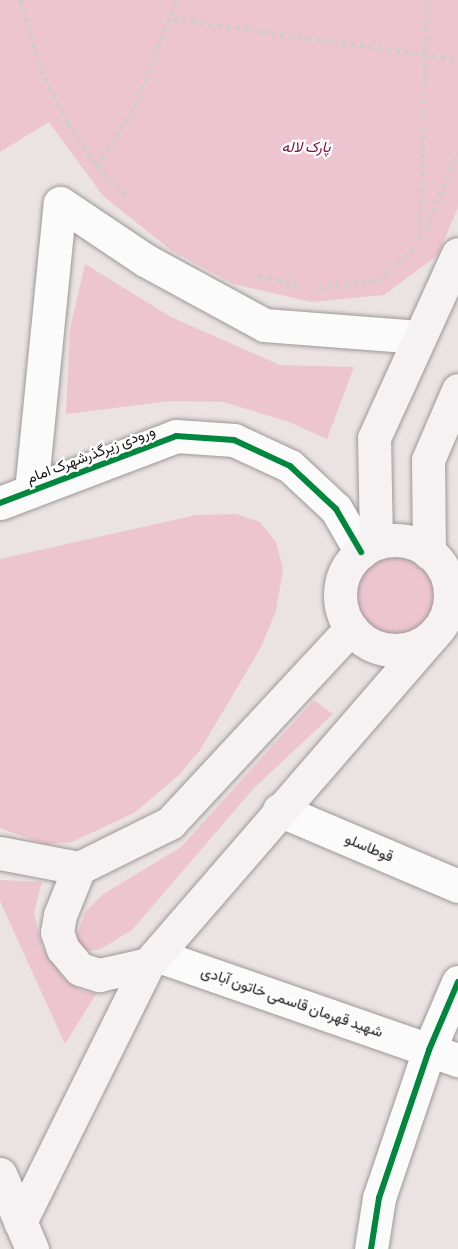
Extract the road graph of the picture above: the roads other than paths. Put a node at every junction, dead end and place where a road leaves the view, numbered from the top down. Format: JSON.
{"nodes":[{"id":1,"x":458,"y":254,"type":"edge"},
{"id":2,"x":420,"y":337,"type":"junction"},
{"id":3,"x":458,"y":390,"type":"edge"},
{"id":4,"x":31,"y":491,"type":"junction"},
{"id":5,"x":0,"y":503,"type":"edge"},
{"id":6,"x":369,"y":547,"type":"junction"},
{"id":7,"x":429,"y":553,"type":"junction"},
{"id":8,"x":454,"y":595,"type":"edge"},
{"id":9,"x":351,"y":628,"type":"junction"},
{"id":10,"x":432,"y":636,"type":"junction"},
{"id":11,"x":279,"y":810,"type":"junction"},
{"id":12,"x":0,"y":853,"type":"edge"},
{"id":13,"x":79,"y":868,"type":"junction"},
{"id":14,"x":458,"y":886,"type":"edge"},
{"id":15,"x":152,"y":960,"type":"junction"},
{"id":16,"x":458,"y":982,"type":"edge"},
{"id":17,"x":443,"y":1055,"type":"edge"},
{"id":18,"x":0,"y":1174,"type":"edge"},
{"id":19,"x":26,"y":1235,"type":"edge"},
{"id":20,"x":371,"y":1249,"type":"edge"}],
"edges":[{"from":1,"to":2,"type":"main road"},
{"from":2,"to":4,"type":"street"},
{"from":2,"to":6,"type":"main road"},
{"from":3,"to":7,"type":"main road"},
{"from":4,"to":5,"type":"street","name":"ورودی زیرگذرشهرک امام"},
{"from":4,"to":6,"type":"street","name":"ورودی زیرگذرشهرک امام"},
{"from":6,"to":7,"type":"main road"},
{"from":6,"to":9,"type":"main road"},
{"from":7,"to":8,"type":"main road"},
{"from":8,"to":10,"type":"main road"},
{"from":9,"to":10,"type":"main road"},
{"from":9,"to":13,"type":"main road"},
{"from":10,"to":11,"type":"main road"},
{"from":11,"to":14,"type":"street","name":"قوطاسلو"},
{"from":11,"to":15,"type":"main road"},
{"from":12,"to":13,"type":"main road"},
{"from":13,"to":15,"type":"main road"},
{"from":15,"to":17,"type":"street","name":"شهید قهرمان قاسمی خاتون آبادی"},
{"from":15,"to":19,"type":"main road"},
{"from":16,"to":17,"type":"street"},
{"from":17,"to":20,"type":"street"},
{"from":18,"to":19,"type":"main road"}]}
